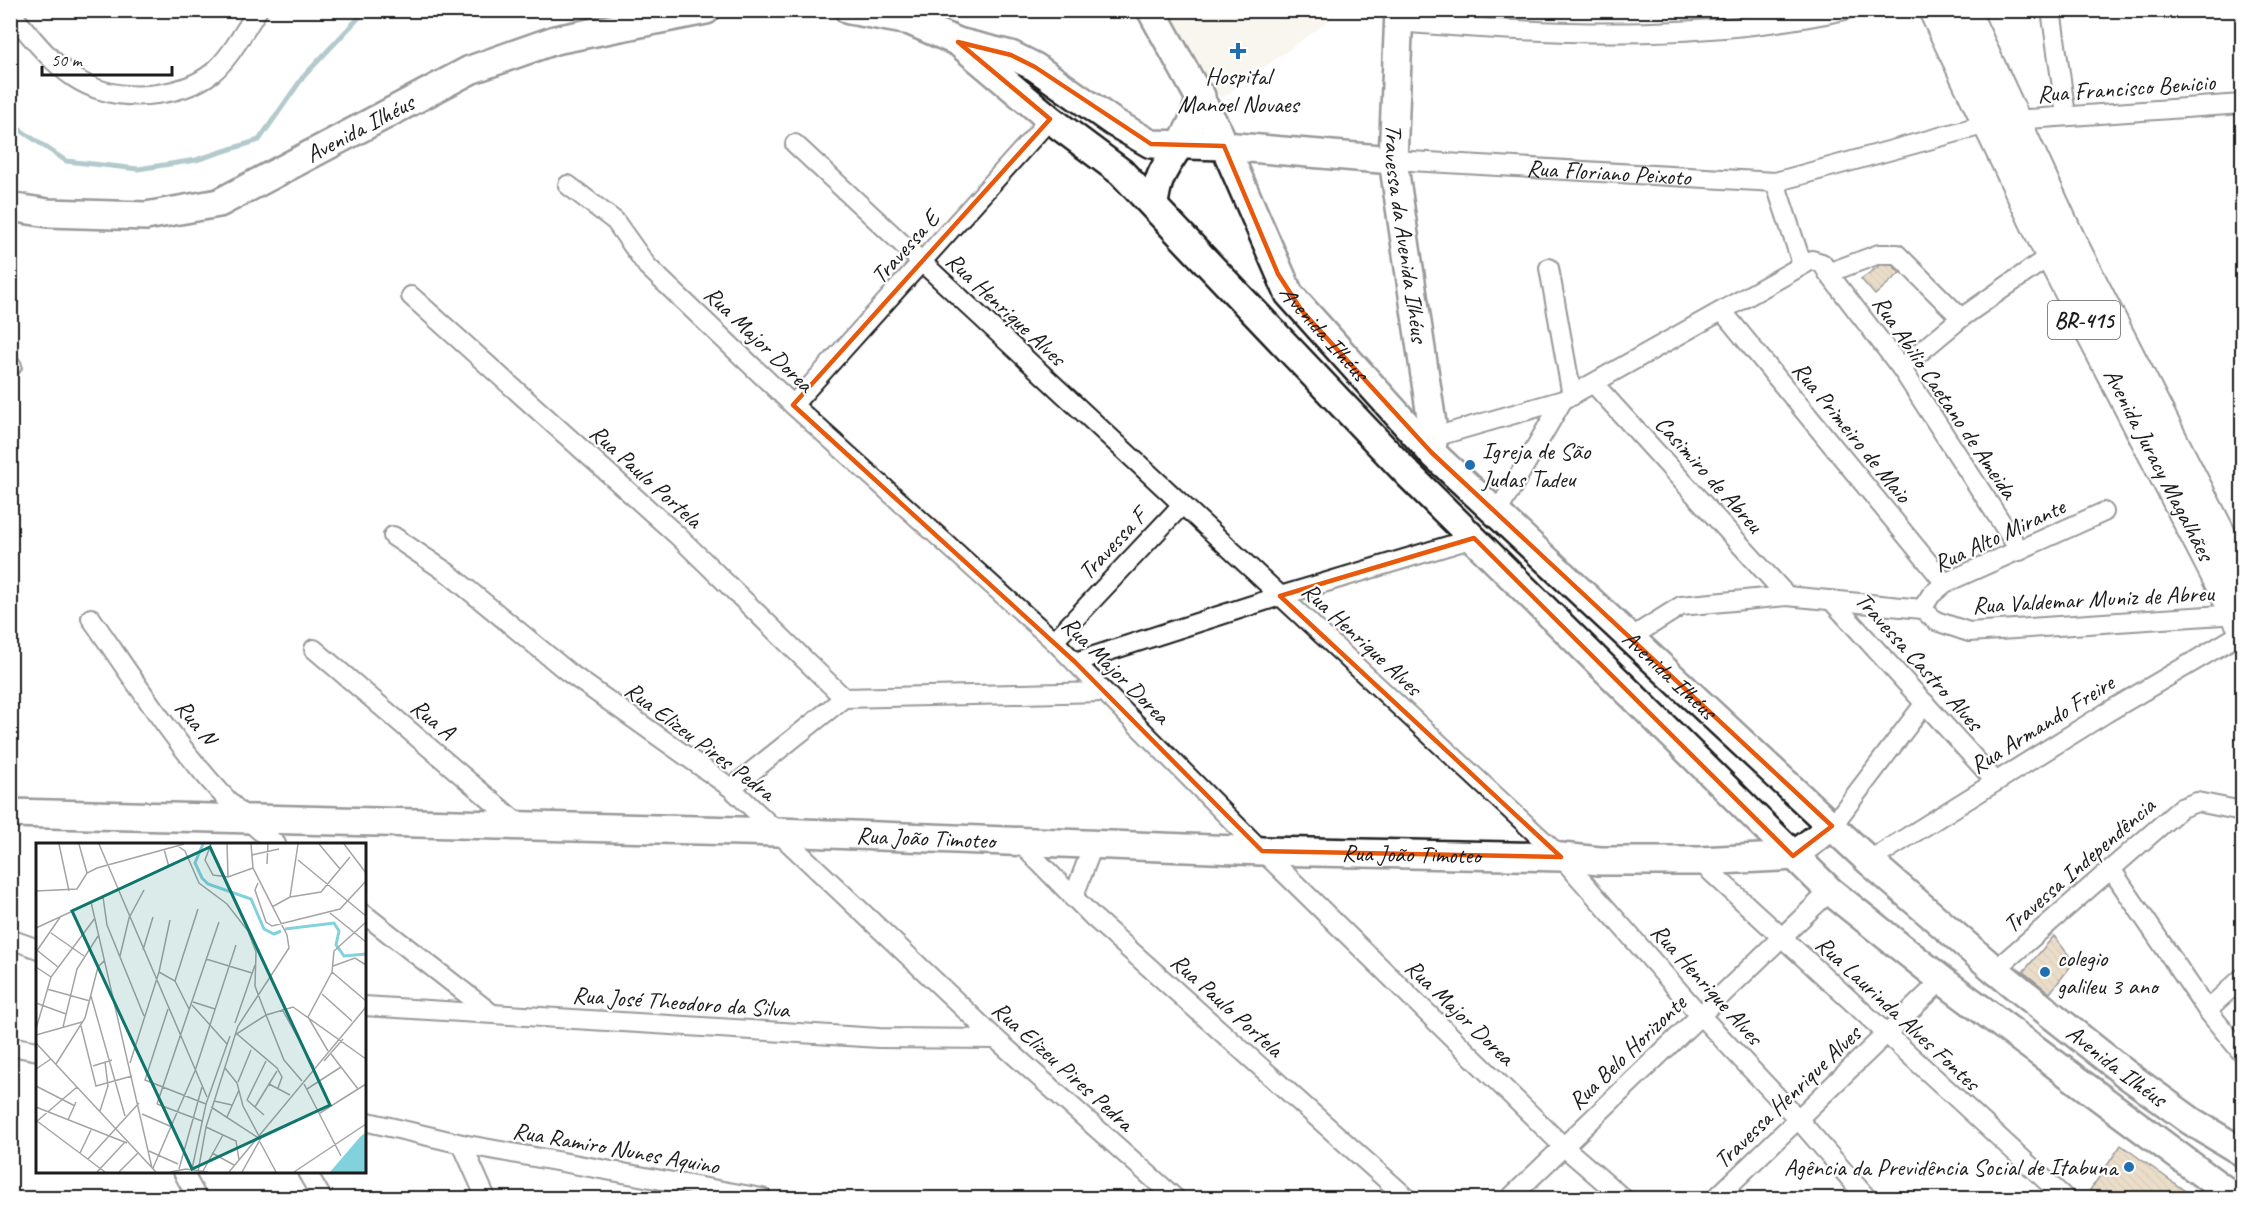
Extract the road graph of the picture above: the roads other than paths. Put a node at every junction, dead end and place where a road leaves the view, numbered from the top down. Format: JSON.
{"nodes":[{"id":1,"x":258,"y":10,"type":"edge"},
{"id":2,"x":706,"y":10,"type":"edge"},
{"id":3,"x":1151,"y":10,"type":"edge"},
{"id":4,"x":1845,"y":10,"type":"edge"},
{"id":5,"x":1934,"y":10,"type":"edge"},
{"id":6,"x":1964,"y":10,"type":"edge"},
{"id":7,"x":2051,"y":10,"type":"edge"},
{"id":8,"x":855,"y":11,"type":"edge"},
{"id":9,"x":10,"y":12,"type":"edge"},
{"id":10,"x":1398,"y":16,"type":"edge"},
{"id":11,"x":958,"y":42,"type":"junction"},
{"id":12,"x":1201,"y":96,"type":"junction"},
{"id":13,"x":2242,"y":104,"type":"edge"},
{"id":14,"x":2066,"y":115,"type":"junction"},
{"id":15,"x":1050,"y":119,"type":"junction"},
{"id":16,"x":2000,"y":122,"type":"junction"},
{"id":17,"x":795,"y":144,"type":"dead end"},
{"id":18,"x":1177,"y":144,"type":"junction"},
{"id":19,"x":1224,"y":146,"type":"junction"},
{"id":20,"x":1393,"y":160,"type":"junction"},
{"id":21,"x":1775,"y":182,"type":"junction"},
{"id":22,"x":568,"y":185,"type":"dead end"},
{"id":23,"x":1154,"y":206,"type":"junction"},
{"id":24,"x":10,"y":207,"type":"edge"},
{"id":25,"x":2051,"y":255,"type":"junction"},
{"id":26,"x":922,"y":264,"type":"junction"},
{"id":27,"x":1802,"y":264,"type":"junction"},
{"id":28,"x":1549,"y":268,"type":"dead end"},
{"id":29,"x":1828,"y":273,"type":"junction"},
{"id":30,"x":411,"y":296,"type":"dead end"},
{"id":31,"x":1723,"y":312,"type":"junction"},
{"id":32,"x":1961,"y":318,"type":"junction"},
{"id":33,"x":1900,"y":368,"type":"junction"},
{"id":34,"x":1595,"y":385,"type":"junction"},
{"id":35,"x":1567,"y":398,"type":"junction"},
{"id":36,"x":793,"y":405,"type":"junction"},
{"id":37,"x":1432,"y":444,"type":"junction"},
{"id":38,"x":1181,"y":506,"type":"junction"},
{"id":39,"x":2104,"y":512,"type":"dead end"},
{"id":40,"x":1497,"y":513,"type":"junction"},
{"id":41,"x":393,"y":536,"type":"dead end"},
{"id":42,"x":1474,"y":538,"type":"junction"},
{"id":43,"x":2020,"y":551,"type":"junction"},
{"id":44,"x":2242,"y":577,"type":"edge"},
{"id":45,"x":1945,"y":583,"type":"junction"},
{"id":46,"x":1280,"y":596,"type":"junction"},
{"id":47,"x":1787,"y":596,"type":"junction"},
{"id":48,"x":1831,"y":600,"type":"junction"},
{"id":49,"x":1922,"y":609,"type":"junction"},
{"id":50,"x":92,"y":618,"type":"dead end"},
{"id":51,"x":2241,"y":624,"type":"edge"},
{"id":52,"x":1630,"y":638,"type":"junction"},
{"id":53,"x":1054,"y":641,"type":"junction"},
{"id":54,"x":314,"y":649,"type":"dead end"},
{"id":55,"x":1075,"y":662,"type":"junction"},
{"id":56,"x":1104,"y":692,"type":"junction"},
{"id":57,"x":844,"y":698,"type":"junction"},
{"id":58,"x":1925,"y":703,"type":"junction"},
{"id":59,"x":1995,"y":781,"type":"junction"},
{"id":60,"x":731,"y":788,"type":"junction"},
{"id":61,"x":2242,"y":811,"type":"edge"},
{"id":62,"x":10,"y":813,"type":"edge"},
{"id":63,"x":244,"y":819,"type":"junction"},
{"id":64,"x":521,"y":826,"type":"junction"},
{"id":65,"x":1832,"y":826,"type":"junction"},
{"id":66,"x":778,"y":832,"type":"junction"},
{"id":67,"x":1018,"y":842,"type":"junction"},
{"id":68,"x":275,"y":843,"type":"edge"},
{"id":69,"x":1094,"y":843,"type":"junction"},
{"id":70,"x":1262,"y":851,"type":"junction"},
{"id":71,"x":1792,"y":856,"type":"junction"},
{"id":72,"x":1561,"y":857,"type":"junction"},
{"id":73,"x":1699,"y":861,"type":"junction"},
{"id":74,"x":1869,"y":861,"type":"junction"},
{"id":75,"x":2111,"y":869,"type":"junction"},
{"id":76,"x":1830,"y":891,"type":"junction"},
{"id":77,"x":1073,"y":898,"type":"junction"},
{"id":78,"x":366,"y":916,"type":"edge"},
{"id":79,"x":1781,"y":937,"type":"junction"},
{"id":80,"x":10,"y":939,"type":"edge"},
{"id":81,"x":36,"y":948,"type":"edge"},
{"id":82,"x":1995,"y":970,"type":"junction"},
{"id":83,"x":2242,"y":978,"type":"edge"},
{"id":84,"x":1942,"y":980,"type":"junction"},
{"id":85,"x":366,"y":1006,"type":"edge"},
{"id":86,"x":2206,"y":1010,"type":"junction"},
{"id":87,"x":491,"y":1013,"type":"junction"},
{"id":88,"x":1699,"y":1014,"type":"junction"},
{"id":89,"x":1887,"y":1034,"type":"junction"},
{"id":90,"x":996,"y":1039,"type":"junction"},
{"id":91,"x":10,"y":1046,"type":"edge"},
{"id":92,"x":36,"y":1051,"type":"edge"},
{"id":93,"x":2242,"y":1053,"type":"edge"},
{"id":94,"x":1799,"y":1120,"type":"junction"},
{"id":95,"x":366,"y":1121,"type":"edge"},
{"id":96,"x":462,"y":1144,"type":"junction"},
{"id":97,"x":1564,"y":1147,"type":"junction"},
{"id":98,"x":2242,"y":1152,"type":"edge"},
{"id":99,"x":184,"y":1173,"type":"edge"},
{"id":100,"x":308,"y":1173,"type":"edge"},
{"id":101,"x":197,"y":1198,"type":"edge"},
{"id":102,"x":322,"y":1198,"type":"edge"},
{"id":103,"x":486,"y":1198,"type":"edge"},
{"id":104,"x":762,"y":1198,"type":"edge"},
{"id":105,"x":1175,"y":1198,"type":"edge"},
{"id":106,"x":1407,"y":1198,"type":"edge"},
{"id":107,"x":1510,"y":1198,"type":"edge"},
{"id":108,"x":1623,"y":1198,"type":"edge"},
{"id":109,"x":1716,"y":1198,"type":"edge"},
{"id":110,"x":1867,"y":1198,"type":"edge"},
{"id":111,"x":2065,"y":1198,"type":"edge"},
{"id":112,"x":2235,"y":1198,"type":"edge"}],
"edges":[{"from":1,"to":9,"type":"street"},
{"from":2,"to":24,"type":"main road","name":"Avenida Ilhéus"},
{"from":3,"to":12,"type":"main road"},
{"from":4,"to":10,"type":"street"},
{"from":5,"to":16,"type":"main road","name":"Avenida Juracy Magalhães","number":"BR-415"},
{"from":6,"to":16,"type":"main road","name":"Avenida Juracy Magalhães","number":"BR-415"},
{"from":7,"to":14,"type":"street"},
{"from":8,"to":11,"type":"main road","name":"Avenida Ilhéus"},
{"from":10,"to":20,"type":"main road","name":"Travessa da Avenida Ilhéus"},
{"from":11,"to":15,"type":"main road","name":"Avenida Ilhéus"},
{"from":11,"to":18,"type":"main road","name":"Avenida Ilhéus"},
{"from":12,"to":18,"type":"main road"},
{"from":12,"to":19,"type":"main road"},
{"from":13,"to":14,"type":"street","name":"Rua Francisco Benicio"},
{"from":14,"to":16,"type":"street","name":"Rua Francisco Benicio"},
{"from":15,"to":23,"type":"main road","name":"Avenida Ilhéus"},
{"from":15,"to":26,"type":"street","name":"Travessa E"},
{"from":16,"to":21,"type":"street","name":"Rua Floriano Peixoto"},
{"from":16,"to":25,"type":"main road","name":"Avenida Juracy Magalhães","number":"BR-415"},
{"from":16,"to":44,"type":"main road","name":"Avenida Juracy Magalhães","number":"BR-415"},
{"from":17,"to":26,"type":"street","name":"Rua Henrique Alves"},
{"from":18,"to":19,"type":"main road","name":"Avenida Ilhéus"},
{"from":18,"to":23,"type":"main road"},
{"from":19,"to":20,"type":"main road","name":"Rua Floriano Peixoto"},
{"from":19,"to":37,"type":"main road","name":"Avenida Ilhéus"},
{"from":20,"to":21,"type":"street","name":"Rua Floriano Peixoto"},
{"from":20,"to":37,"type":"main road","name":"Travessa da Avenida Ilhéus"},
{"from":21,"to":27,"type":"street"},
{"from":22,"to":36,"type":"street","name":"Rua Major Dorea"},
{"from":23,"to":42,"type":"main road","name":"Avenida Ilhéus"},
{"from":25,"to":32,"type":"street"},
{"from":25,"to":51,"type":"main road","name":"Avenida Juracy Magalhães","number":"BR-415"},
{"from":26,"to":36,"type":"street","name":"Travessa E"},
{"from":26,"to":38,"type":"street","name":"Rua Henrique Alves"},
{"from":27,"to":29,"type":"street"},
{"from":27,"to":31,"type":"street"},
{"from":28,"to":35,"type":"street"},
{"from":29,"to":32,"type":"street"},
{"from":29,"to":33,"type":"street","name":"Rua Abilio Caetano de Ameida"},
{"from":30,"to":57,"type":"street","name":"Rua Paulo Portela"},
{"from":31,"to":34,"type":"street"},
{"from":31,"to":45,"type":"street","name":"Rua Primeiro de Maio"},
{"from":32,"to":33,"type":"street"},
{"from":33,"to":43,"type":"street","name":"Rua Abilio Caetano de Ameida"},
{"from":34,"to":35,"type":"street"},
{"from":34,"to":47,"type":"street","name":"Casimiro de Abreu"},
{"from":35,"to":37,"type":"street"},
{"from":35,"to":40,"type":"street"},
{"from":36,"to":53,"type":"street","name":"Rua Major Dorea"},
{"from":37,"to":40,"type":"main road","name":"Avenida Ilhéus"},
{"from":38,"to":46,"type":"street","name":"Rua Henrique Alves"},
{"from":38,"to":53,"type":"street","name":"Travessa F"},
{"from":39,"to":43,"type":"street","name":"Rua Alto Mirante"},
{"from":40,"to":52,"type":"main road","name":"Avenida Ilhéus"},
{"from":41,"to":60,"type":"street","name":"Rua Elizeu Pires Pedra"},
{"from":42,"to":46,"type":"street"},
{"from":42,"to":71,"type":"main road","name":"Avenida Ilhéus"},
{"from":43,"to":45,"type":"street","name":"Rua Alto Mirante"},
{"from":45,"to":49,"type":"street","name":"Rua Alto Mirante"},
{"from":46,"to":55,"type":"street"},
{"from":46,"to":72,"type":"street","name":"Rua Henrique Alves"},
{"from":47,"to":48,"type":"street"},
{"from":47,"to":52,"type":"street"},
{"from":48,"to":49,"type":"street"},
{"from":48,"to":58,"type":"street","name":"Travessa Castro Alves"},
{"from":49,"to":51,"type":"street","name":"Rua Valdemar Muniz de Abreu"},
{"from":50,"to":63,"type":"street","name":"Rua N"},
{"from":51,"to":59,"type":"street","name":"Rua Armando Freire"},
{"from":52,"to":65,"type":"main road","name":"Avenida Ilhéus"},
{"from":53,"to":55,"type":"street","name":"Rua Major Dorea"},
{"from":54,"to":64,"type":"street","name":"Rua A"},
{"from":55,"to":56,"type":"street","name":"Rua Major Dorea"},
{"from":56,"to":57,"type":"street"},
{"from":56,"to":70,"type":"street","name":"Rua Major Dorea"},
{"from":57,"to":60,"type":"street"},
{"from":58,"to":59,"type":"street","name":"Travessa Castro Alves"},
{"from":58,"to":65,"type":"street"},
{"from":59,"to":74,"type":"street","name":"Rua Armando Freire"},
{"from":60,"to":66,"type":"street","name":"Rua Elizeu Pires Pedra"},
{"from":61,"to":75,"type":"street","name":"Travessa Independência"},
{"from":62,"to":63,"type":"main road","name":"Rua João Timoteo"},
{"from":63,"to":64,"type":"main road","name":"Rua João Timoteo"},
{"from":63,"to":68,"type":"street","name":"Rua N"},
{"from":64,"to":66,"type":"main road","name":"Rua João Timoteo"},
{"from":65,"to":71,"type":"main road"},
{"from":65,"to":74,"type":"main road","name":"Avenida Ilhéus"},
{"from":66,"to":67,"type":"main road","name":"Rua João Timoteo"},
{"from":66,"to":90,"type":"street","name":"Rua Elizeu Pires Pedra"},
{"from":67,"to":69,"type":"main road","name":"Rua João Timoteo"},
{"from":67,"to":77,"type":"street","name":"Rua Paulo Portela"},
{"from":69,"to":70,"type":"main road","name":"Rua João Timoteo"},
{"from":69,"to":77,"type":"street"},
{"from":70,"to":72,"type":"main road","name":"Rua João Timoteo"},
{"from":70,"to":97,"type":"street","name":"Rua Major Dorea"},
{"from":71,"to":73,"type":"main road","name":"Rua João Timoteo"},
{"from":71,"to":76,"type":"main road","name":"Avenida Ilhéus"},
{"from":72,"to":73,"type":"main road","name":"Rua João Timoteo"},
{"from":72,"to":88,"type":"street","name":"Rua Henrique Alves"},
{"from":73,"to":79,"type":"street","name":"Rua Laurinda Alves Fontes"},
{"from":74,"to":82,"type":"main road","name":"Avenida Ilhéus"},
{"from":75,"to":82,"type":"street","name":"Travessa Independência"},
{"from":75,"to":86,"type":"street"},
{"from":76,"to":79,"type":"street","name":"Rua Belo Horizonte"},
{"from":76,"to":84,"type":"main road","name":"Avenida Ilhéus"},
{"from":77,"to":106,"type":"street","name":"Rua Paulo Portela"},
{"from":78,"to":87,"type":"street"},
{"from":79,"to":88,"type":"street","name":"Rua Belo Horizonte"},
{"from":79,"to":89,"type":"street","name":"Rua Laurinda Alves Fontes"},
{"from":80,"to":81,"type":"street"},
{"from":82,"to":98,"type":"main road","name":"Avenida Ilhéus"},
{"from":83,"to":86,"type":"street"},
{"from":84,"to":89,"type":"street","name":"Travessa Henrique Alves"},
{"from":84,"to":112,"type":"main road","name":"Avenida Ilhéus"},
{"from":85,"to":87,"type":"street","name":"Rua José Theodoro da Silva"},
{"from":86,"to":93,"type":"street"},
{"from":87,"to":90,"type":"street","name":"Rua José Theodoro da Silva"},
{"from":88,"to":94,"type":"street","name":"Rua Henrique Alves"},
{"from":88,"to":97,"type":"street","name":"Rua Belo Horizonte"},
{"from":89,"to":94,"type":"street","name":"Travessa Henrique Alves"},
{"from":89,"to":111,"type":"street","name":"Rua Laurinda Alves Fontes"},
{"from":90,"to":105,"type":"street","name":"Rua Elizeu Pires Pedra"},
{"from":91,"to":92,"type":"street"},
{"from":94,"to":109,"type":"street","name":"Travessa Henrique Alves"},
{"from":94,"to":110,"type":"street","name":"Rua Henrique Alves"},
{"from":95,"to":96,"type":"street","name":"Rua Ramiro Nunes Aquino"},
{"from":96,"to":103,"type":"street"},
{"from":96,"to":104,"type":"street","name":"Rua Ramiro Nunes Aquino"},
{"from":97,"to":107,"type":"street","name":"Rua Belo Horizonte"},
{"from":97,"to":108,"type":"street","name":"Rua Major Dorea"},
{"from":99,"to":101,"type":"street"},
{"from":100,"to":102,"type":"street"}]}
